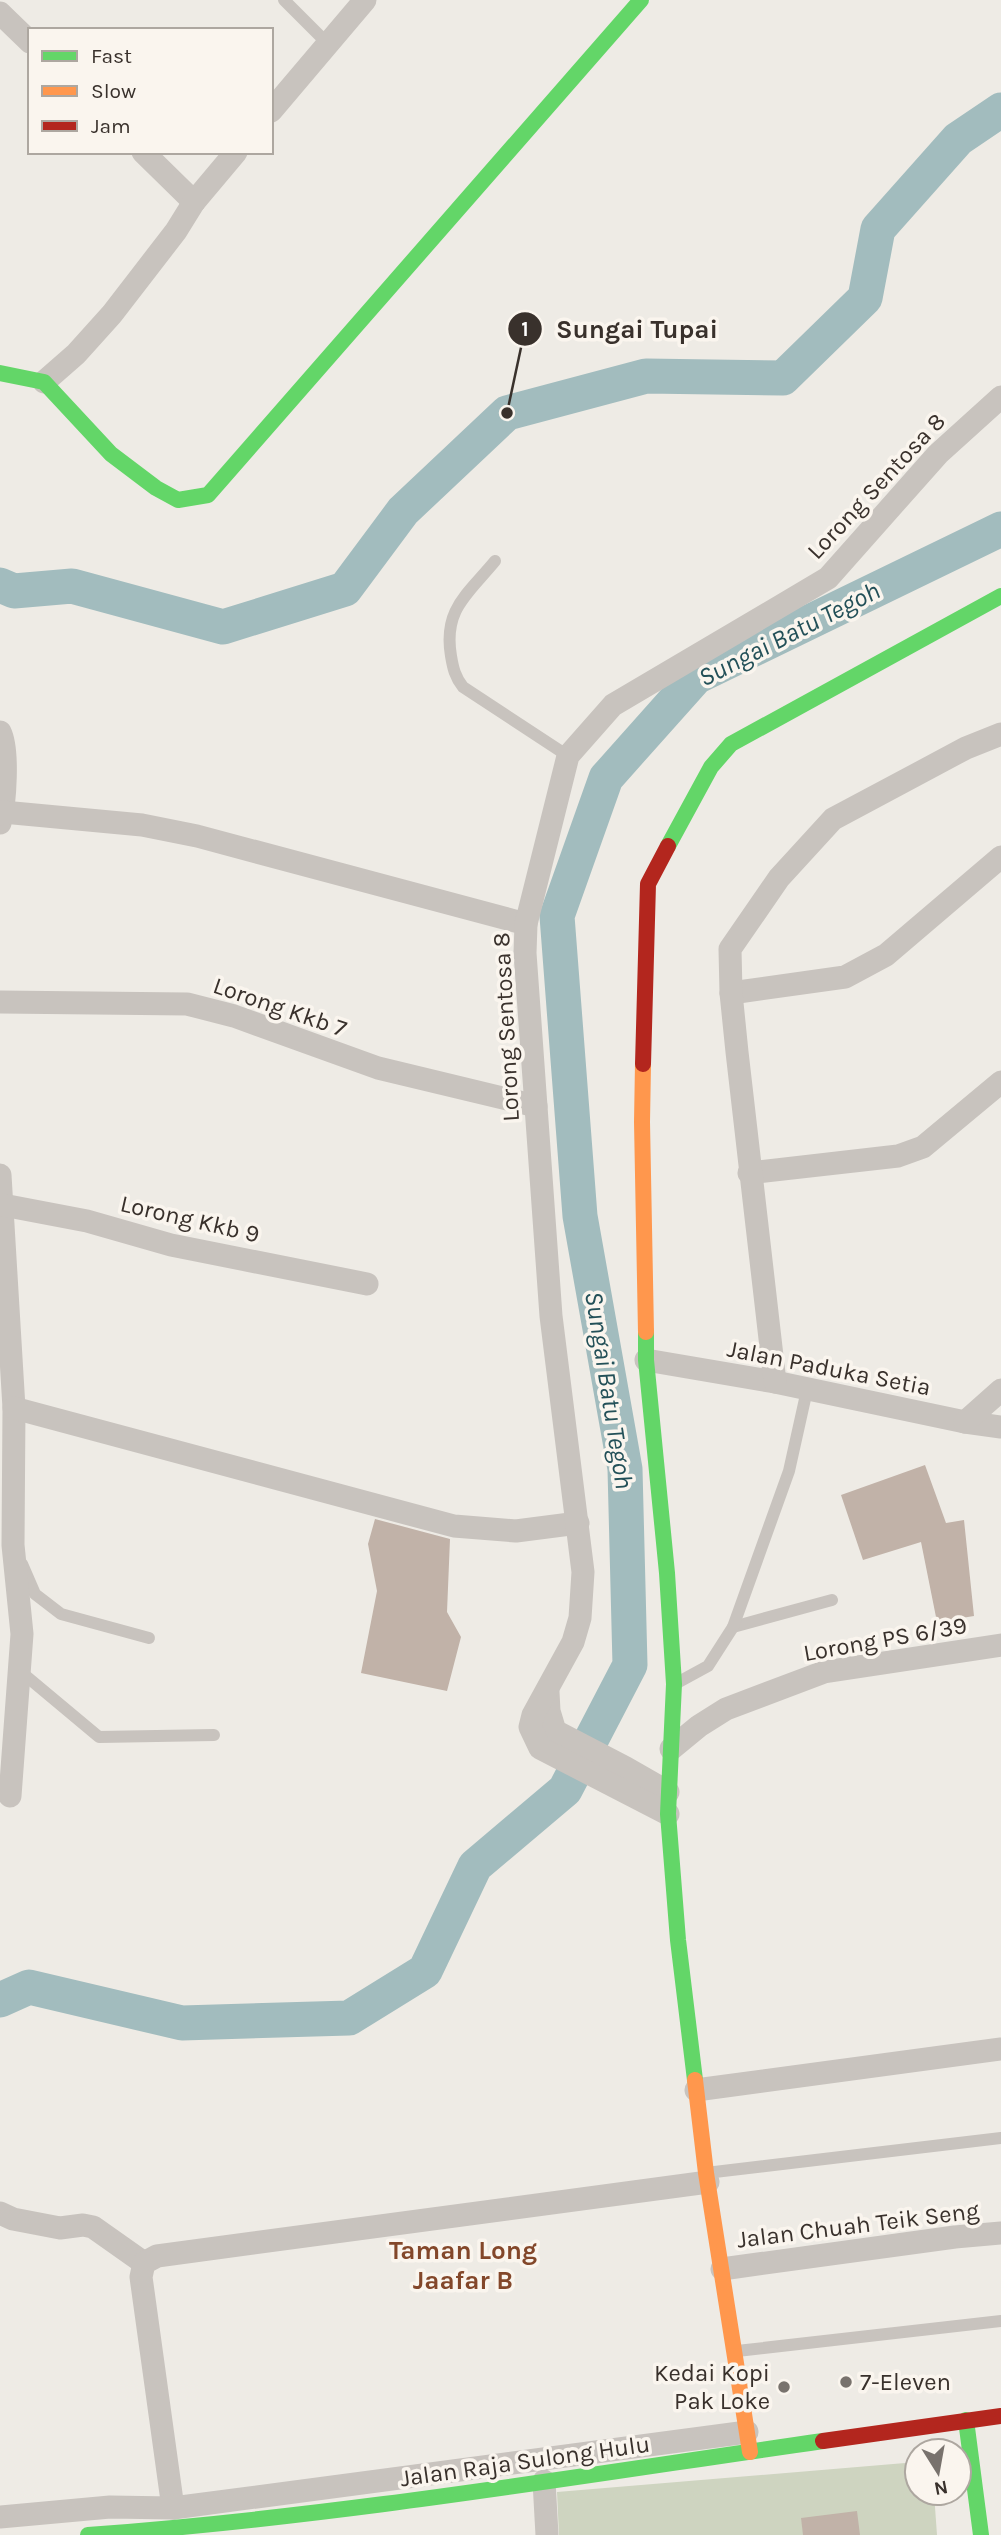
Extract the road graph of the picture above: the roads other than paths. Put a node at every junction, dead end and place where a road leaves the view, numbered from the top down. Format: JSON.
{"nodes":[{"id":1,"x":284,"y":0,"type":"edge"},
{"id":2,"x":365,"y":0,"type":"edge"},
{"id":3,"x":641,"y":0,"type":"edge"},
{"id":4,"x":0,"y":13,"type":"edge"},
{"id":5,"x":28,"y":40,"type":"edge"},
{"id":6,"x":328,"y":44,"type":"junction"},
{"id":7,"x":273,"y":109,"type":"edge"},
{"id":8,"x":146,"y":154,"type":"edge"},
{"id":9,"x":234,"y":154,"type":"edge"},
{"id":10,"x":194,"y":202,"type":"junction"},
{"id":11,"x":0,"y":373,"type":"edge"},
{"id":12,"x":44,"y":382,"type":"junction"},
{"id":13,"x":1001,"y":397,"type":"edge"},
{"id":14,"x":495,"y":561,"type":"dead end"},
{"id":15,"x":1001,"y":596,"type":"edge"},
{"id":16,"x":0,"y":732,"type":"edge"},
{"id":17,"x":1001,"y":734,"type":"edge"},
{"id":18,"x":568,"y":756,"type":"junction"},
{"id":19,"x":1,"y":817,"type":"edge"},
{"id":20,"x":1001,"y":857,"type":"edge"},
{"id":21,"x":526,"y":924,"type":"junction"},
{"id":22,"x":731,"y":993,"type":"junction"},
{"id":23,"x":0,"y":1002,"type":"edge"},
{"id":24,"x":1001,"y":1082,"type":"edge"},
{"id":25,"x":536,"y":1105,"type":"junction"},
{"id":26,"x":749,"y":1173,"type":"junction"},
{"id":27,"x":0,"y":1175,"type":"edge"},
{"id":28,"x":2,"y":1216,"type":"edge"},
{"id":29,"x":367,"y":1284,"type":"dead end"},
{"id":30,"x":646,"y":1360,"type":"junction"},
{"id":31,"x":775,"y":1382,"type":"junction"},
{"id":32,"x":807,"y":1390,"type":"junction"},
{"id":33,"x":1001,"y":1390,"type":"edge"},
{"id":34,"x":14,"y":1408,"type":"junction"},
{"id":35,"x":965,"y":1422,"type":"junction"},
{"id":36,"x":1001,"y":1427,"type":"edge"},
{"id":37,"x":578,"y":1523,"type":"junction"},
{"id":38,"x":13,"y":1545,"type":"junction"},
{"id":39,"x":832,"y":1600,"type":"dead end"},
{"id":40,"x":733,"y":1627,"type":"junction"},
{"id":41,"x":149,"y":1637,"type":"dead end"},
{"id":42,"x":1001,"y":1645,"type":"edge"},
{"id":43,"x":20,"y":1671,"type":"junction"},
{"id":44,"x":0,"y":1683,"type":"edge"},
{"id":45,"x":674,"y":1684,"type":"junction"},
{"id":46,"x":214,"y":1735,"type":"dead end"},
{"id":47,"x":671,"y":1749,"type":"junction"},
{"id":48,"x":10,"y":1796,"type":"dead end"},
{"id":49,"x":668,"y":1803,"type":"junction"},
{"id":50,"x":1001,"y":2049,"type":"edge"},
{"id":51,"x":696,"y":2090,"type":"junction"},
{"id":52,"x":1001,"y":2138,"type":"edge"},
{"id":53,"x":707,"y":2177,"type":"junction"},
{"id":54,"x":0,"y":2213,"type":"edge"},
{"id":55,"x":1001,"y":2233,"type":"edge"},
{"id":56,"x":144,"y":2263,"type":"junction"},
{"id":57,"x":722,"y":2269,"type":"junction"},
{"id":58,"x":1001,"y":2321,"type":"edge"},
{"id":59,"x":734,"y":2352,"type":"junction"},
{"id":60,"x":1001,"y":2416,"type":"edge"},
{"id":61,"x":967,"y":2420,"type":"junction"},
{"id":62,"x":749,"y":2442,"type":"junction"},
{"id":63,"x":544,"y":2482,"type":"junction"},
{"id":64,"x":0,"y":2517,"type":"edge"},
{"id":65,"x":171,"y":2519,"type":"junction"},
{"id":66,"x":984,"y":2531,"type":"edge"},
{"id":67,"x":88,"y":2535,"type":"edge"},
{"id":68,"x":547,"y":2535,"type":"edge"}],
"edges":[{"from":1,"to":6,"type":"lane"},
{"from":2,"to":6,"type":"street"},
{"from":3,"to":12,"type":"street"},
{"from":4,"to":5,"type":"street"},
{"from":6,"to":7,"type":"street"},
{"from":8,"to":10,"type":"street"},
{"from":9,"to":10,"type":"street"},
{"from":10,"to":12,"type":"street"},
{"from":11,"to":12,"type":"street"},
{"from":13,"to":18,"type":"street","name":"Lorong Sentosa 8"},
{"from":14,"to":18,"type":"lane"},
{"from":15,"to":30,"type":"street"},
{"from":16,"to":19,"type":"street"},
{"from":17,"to":22,"type":"street"},
{"from":18,"to":21,"type":"street","name":"Lorong Sentosa 8"},
{"from":19,"to":21,"type":"street"},
{"from":20,"to":22,"type":"street"},
{"from":21,"to":25,"type":"street","name":"Lorong Sentosa 8"},
{"from":22,"to":26,"type":"street"},
{"from":23,"to":25,"type":"street","name":"Lorong Kkb 7"},
{"from":24,"to":26,"type":"street"},
{"from":25,"to":37,"type":"street","name":"Lorong Sentosa 8"},
{"from":26,"to":31,"type":"street"},
{"from":27,"to":28,"type":"street"},
{"from":28,"to":29,"type":"street","name":"Lorong Kkb 9"},
{"from":28,"to":34,"type":"street"},
{"from":30,"to":31,"type":"street","name":"Jalan Paduka Setia"},
{"from":30,"to":45,"type":"street"},
{"from":31,"to":32,"type":"street","name":"Jalan Paduka Setia"},
{"from":32,"to":35,"type":"street","name":"Jalan Paduka Setia"},
{"from":32,"to":40,"type":"lane"},
{"from":33,"to":35,"type":"street"},
{"from":34,"to":37,"type":"street"},
{"from":34,"to":38,"type":"street"},
{"from":35,"to":36,"type":"street","name":"Jalan Paduka Setia"},
{"from":37,"to":49,"type":"street","name":"Lorong Sentosa 8"},
{"from":38,"to":41,"type":"lane"},
{"from":38,"to":43,"type":"street"},
{"from":39,"to":40,"type":"lane"},
{"from":40,"to":45,"type":"lane"},
{"from":42,"to":47,"type":"street","name":"Lorong PS 6/39"},
{"from":43,"to":44,"type":"street"},
{"from":43,"to":46,"type":"lane"},
{"from":43,"to":48,"type":"street"},
{"from":45,"to":47,"type":"street"},
{"from":47,"to":49,"type":"street"},
{"from":49,"to":51,"type":"street"},
{"from":50,"to":51,"type":"street"},
{"from":51,"to":53,"type":"street"},
{"from":52,"to":53,"type":"lane"},
{"from":53,"to":56,"type":"street"},
{"from":53,"to":57,"type":"street"},
{"from":54,"to":56,"type":"street"},
{"from":55,"to":57,"type":"street","name":"Jalan Chuah Teik Seng"},
{"from":56,"to":65,"type":"street"},
{"from":57,"to":59,"type":"street"},
{"from":58,"to":59,"type":"lane"},
{"from":59,"to":62,"type":"street"},
{"from":60,"to":61,"type":"street","name":"Jalan Raja Sulong Hulu"},
{"from":61,"to":62,"type":"street","name":"Jalan Raja Sulong Hulu"},
{"from":61,"to":66,"type":"street"},
{"from":62,"to":63,"type":"street","name":"Jalan Raja Sulong Hulu"},
{"from":62,"to":65,"type":"street"},
{"from":63,"to":65,"type":"street","name":"Jalan Raja Sulong Hulu"},
{"from":63,"to":68,"type":"street"},
{"from":64,"to":65,"type":"street"},
{"from":65,"to":67,"type":"street","name":"Jalan Raja Sulong Hulu"}]}
